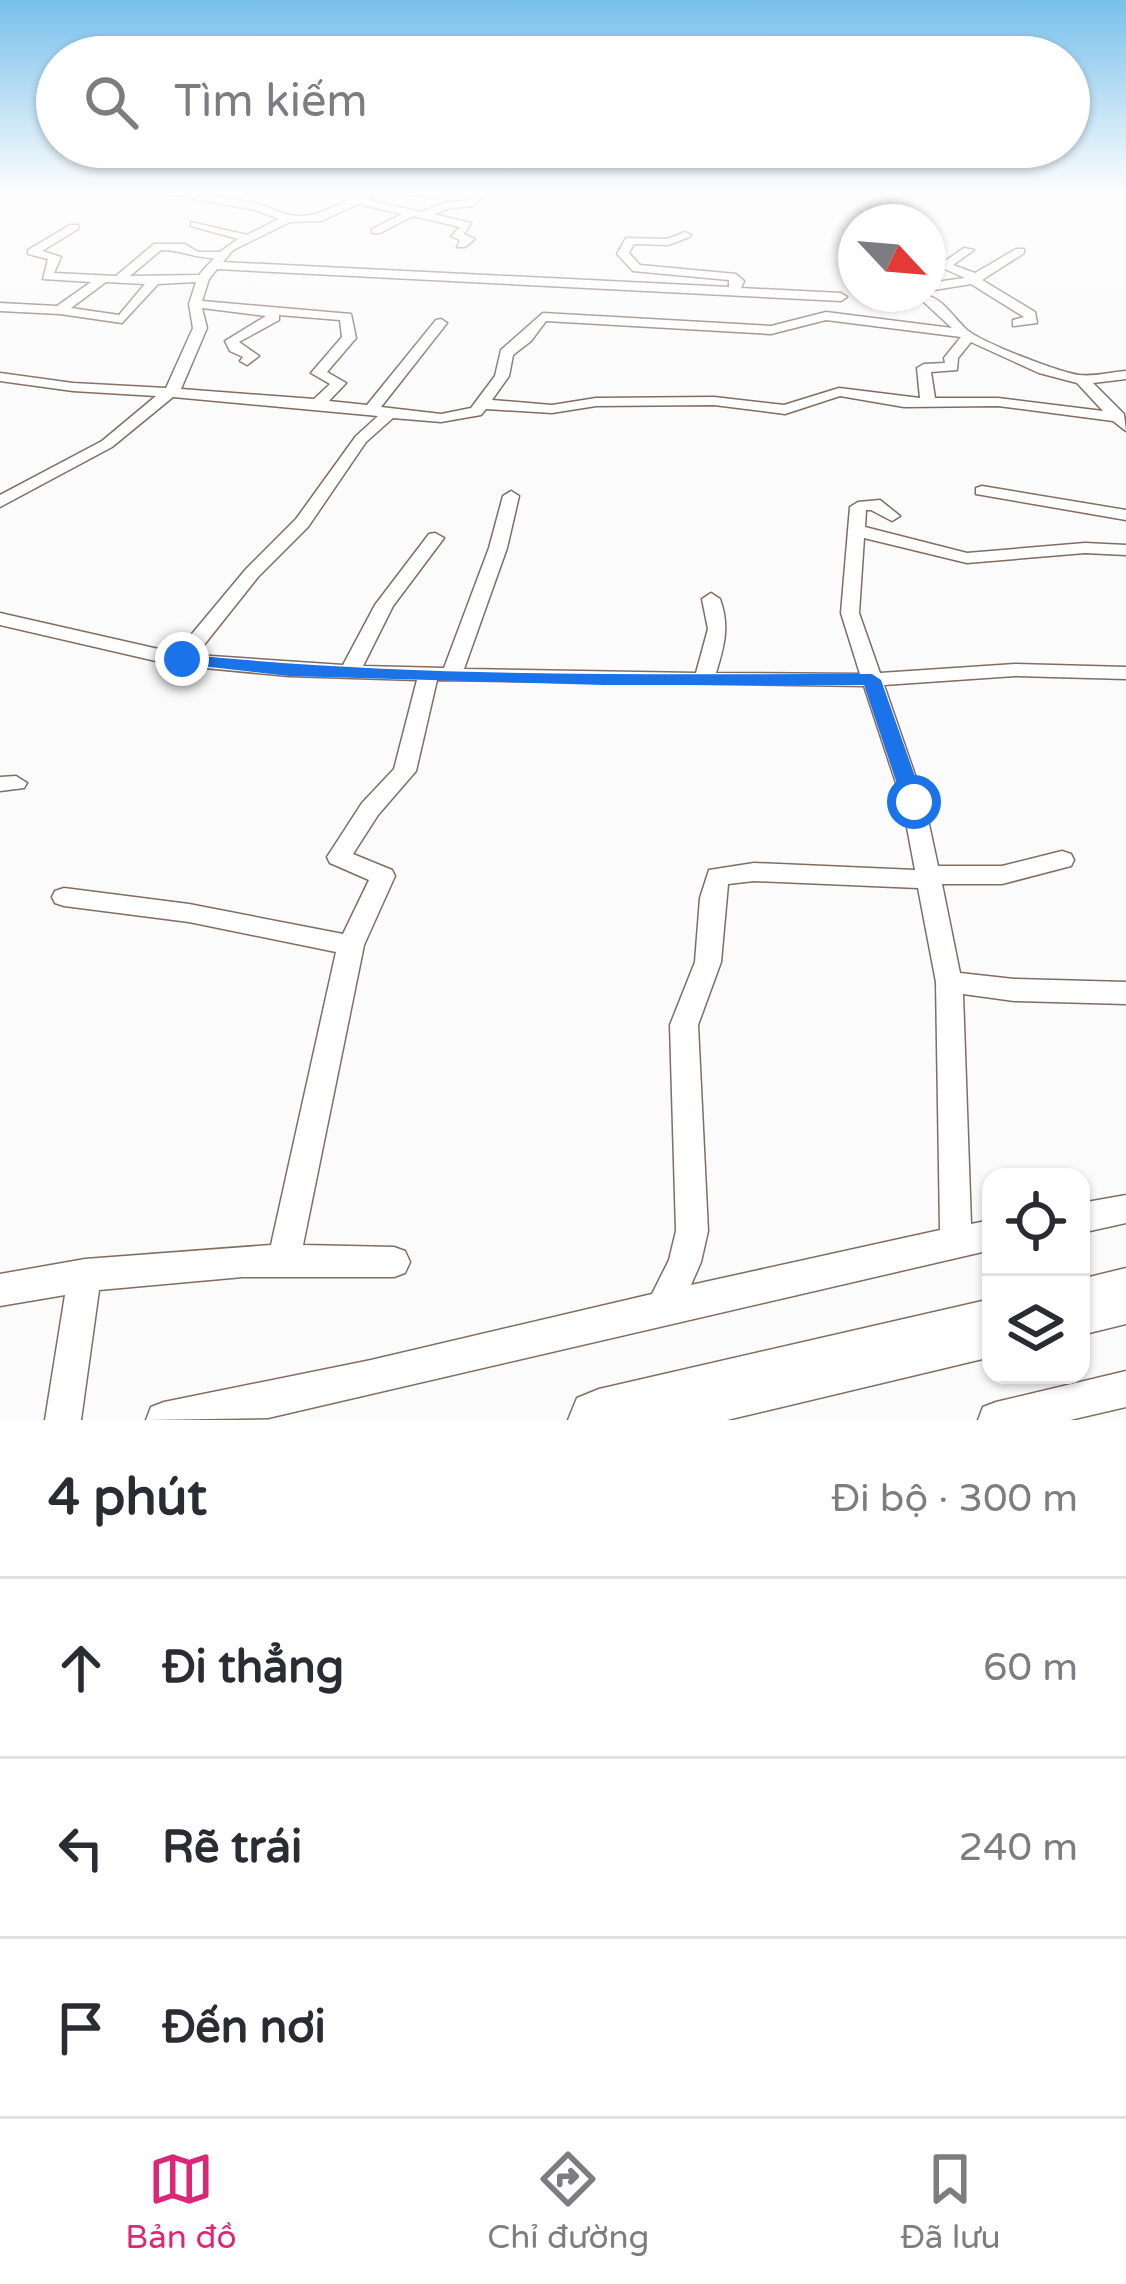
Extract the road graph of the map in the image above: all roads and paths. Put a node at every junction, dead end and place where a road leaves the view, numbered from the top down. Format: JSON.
{"nodes":[{"id":1,"x":54,"y":259,"type":"edge"},
{"id":2,"x":139,"y":259,"type":"edge"},
{"id":3,"x":214,"y":259,"type":"edge"},
{"id":4,"x":628,"y":259,"type":"edge"},
{"id":5,"x":954,"y":259,"type":"edge"},
{"id":6,"x":1007,"y":259,"type":"edge"},
{"id":7,"x":218,"y":260,"type":"junction"},
{"id":8,"x":203,"y":278,"type":"junction"},
{"id":9,"x":975,"y":279,"type":"junction"},
{"id":10,"x":110,"y":280,"type":"junction"},
{"id":11,"x":154,"y":281,"type":"junction"},
{"id":12,"x":946,"y":284,"type":"edge"},
{"id":13,"x":734,"y":291,"type":"junction"},
{"id":14,"x":699,"y":292,"type":"junction"},
{"id":15,"x":195,"y":304,"type":"junction"},
{"id":16,"x":0,"y":308,"type":"edge"},
{"id":17,"x":266,"y":308,"type":"junction"},
{"id":18,"x":60,"y":310,"type":"junction"},
{"id":19,"x":944,"y":312,"type":"edge"},
{"id":20,"x":826,"y":316,"type":"junction"},
{"id":21,"x":441,"y":323,"type":"dead end"},
{"id":22,"x":1018,"y":323,"type":"dead end"},
{"id":23,"x":697,"y":325,"type":"junction"},
{"id":24,"x":965,"y":335,"type":"junction"},
{"id":25,"x":247,"y":361,"type":"dead end"},
{"id":26,"x":1126,"y":375,"type":"edge"},
{"id":27,"x":0,"y":376,"type":"edge"},
{"id":28,"x":1082,"y":380,"type":"junction"},
{"id":29,"x":173,"y":390,"type":"junction"},
{"id":30,"x":317,"y":403,"type":"junction"},
{"id":31,"x":928,"y":403,"type":"junction"},
{"id":32,"x":483,"y":404,"type":"junction"},
{"id":33,"x":371,"y":410,"type":"junction"},
{"id":34,"x":390,"y":413,"type":"junction"},
{"id":35,"x":1123,"y":421,"type":"edge"},
{"id":36,"x":982,"y":491,"type":"dead end"},
{"id":37,"x":512,"y":496,"type":"dead end"},
{"id":38,"x":0,"y":502,"type":"edge"},
{"id":39,"x":1126,"y":515,"type":"edge"},
{"id":40,"x":892,"y":516,"type":"dead end"},
{"id":41,"x":855,"y":530,"type":"junction"},
{"id":42,"x":435,"y":538,"type":"dead end"},
{"id":43,"x":1126,"y":550,"type":"edge"},
{"id":44,"x":712,"y":599,"type":"dead end"},
{"id":45,"x":0,"y":619,"type":"edge"},
{"id":46,"x":182,"y":659,"type":"junction"},
{"id":47,"x":350,"y":671,"type":"junction"},
{"id":48,"x":440,"y":672,"type":"junction"},
{"id":49,"x":1126,"y":673,"type":"edge"},
{"id":50,"x":705,"y":677,"type":"junction"},
{"id":51,"x":872,"y":680,"type":"junction"},
{"id":52,"x":1062,"y":860,"type":"dead end"},
{"id":53,"x":930,"y":878,"type":"junction"},
{"id":54,"x":64,"y":897,"type":"dead end"},
{"id":55,"x":351,"y":945,"type":"junction"},
{"id":56,"x":949,"y":982,"type":"junction"},
{"id":57,"x":1126,"y":993,"type":"edge"},
{"id":58,"x":1126,"y":1209,"type":"edge"},
{"id":59,"x":1090,"y":1216,"type":"edge"},
{"id":60,"x":982,"y":1237,"type":"edge"},
{"id":61,"x":956,"y":1242,"type":"junction"},
{"id":62,"x":284,"y":1257,"type":"junction"},
{"id":63,"x":394,"y":1262,"type":"dead end"},
{"id":64,"x":85,"y":1275,"type":"junction"},
{"id":65,"x":0,"y":1290,"type":"edge"},
{"id":66,"x":1126,"y":1296,"type":"edge"},
{"id":67,"x":1090,"y":1305,"type":"edge"},
{"id":68,"x":664,"y":1306,"type":"junction"},
{"id":69,"x":982,"y":1330,"type":"edge"},
{"id":70,"x":1126,"y":1389,"type":"edge"},
{"id":71,"x":64,"y":1420,"type":"edge"},
{"id":72,"x":164,"y":1420,"type":"edge"},
{"id":73,"x":599,"y":1420,"type":"edge"},
{"id":74,"x":997,"y":1420,"type":"edge"}],
"edges":[{"from":1,"to":10,"type":"street"},
{"from":2,"to":10,"type":"street"},
{"from":3,"to":7,"type":"street"},
{"from":4,"to":13,"type":"street"},
{"from":5,"to":9,"type":"street"},
{"from":6,"to":9,"type":"street"},
{"from":7,"to":8,"type":"street"},
{"from":7,"to":14,"type":"street"},
{"from":8,"to":11,"type":"street"},
{"from":8,"to":15,"type":"street"},
{"from":9,"to":12,"type":"street"},
{"from":9,"to":22,"type":"street"},
{"from":10,"to":11,"type":"street"},
{"from":10,"to":18,"type":"street"},
{"from":11,"to":18,"type":"street"},
{"from":13,"to":14,"type":"street"},
{"from":13,"to":20,"type":"street"},
{"from":14,"to":23,"type":"street"},
{"from":15,"to":17,"type":"street"},
{"from":15,"to":29,"type":"street"},
{"from":16,"to":18,"type":"street"},
{"from":17,"to":25,"type":"street"},
{"from":17,"to":30,"type":"street"},
{"from":19,"to":24,"type":"street"},
{"from":20,"to":23,"type":"street"},
{"from":20,"to":24,"type":"street"},
{"from":21,"to":33,"type":"street"},
{"from":23,"to":32,"type":"street"},
{"from":24,"to":28,"type":"street"},
{"from":24,"to":31,"type":"street"},
{"from":26,"to":28,"type":"street"},
{"from":27,"to":29,"type":"street"},
{"from":28,"to":35,"type":"street"},
{"from":29,"to":30,"type":"street"},
{"from":29,"to":38,"type":"street"},
{"from":30,"to":33,"type":"street"},
{"from":31,"to":32,"type":"street"},
{"from":31,"to":35,"type":"street"},
{"from":32,"to":34,"type":"street"},
{"from":33,"to":34,"type":"street"},
{"from":34,"to":46,"type":"street"},
{"from":36,"to":39,"type":"street"},
{"from":37,"to":48,"type":"street"},
{"from":40,"to":41,"type":"street"},
{"from":41,"to":43,"type":"street"},
{"from":41,"to":51,"type":"street"},
{"from":42,"to":47,"type":"street"},
{"from":44,"to":50,"type":"street"},
{"from":45,"to":46,"type":"street"},
{"from":46,"to":47,"type":"street"},
{"from":47,"to":48,"type":"street"},
{"from":48,"to":50,"type":"street"},
{"from":48,"to":55,"type":"street"},
{"from":49,"to":51,"type":"street"},
{"from":50,"to":51,"type":"street"},
{"from":51,"to":53,"type":"street"},
{"from":52,"to":53,"type":"street"},
{"from":53,"to":56,"type":"street"},
{"from":53,"to":68,"type":"street"},
{"from":54,"to":55,"type":"street"},
{"from":55,"to":62,"type":"street"},
{"from":56,"to":57,"type":"street"},
{"from":56,"to":61,"type":"street"},
{"from":58,"to":59,"type":"street"},
{"from":60,"to":61,"type":"street"},
{"from":61,"to":68,"type":"street"},
{"from":62,"to":63,"type":"street"},
{"from":62,"to":64,"type":"street"},
{"from":64,"to":65,"type":"street"},
{"from":64,"to":71,"type":"street"},
{"from":66,"to":67,"type":"highway"},
{"from":68,"to":72,"type":"street"},
{"from":69,"to":73,"type":"highway"},
{"from":70,"to":74,"type":"street"}]}
